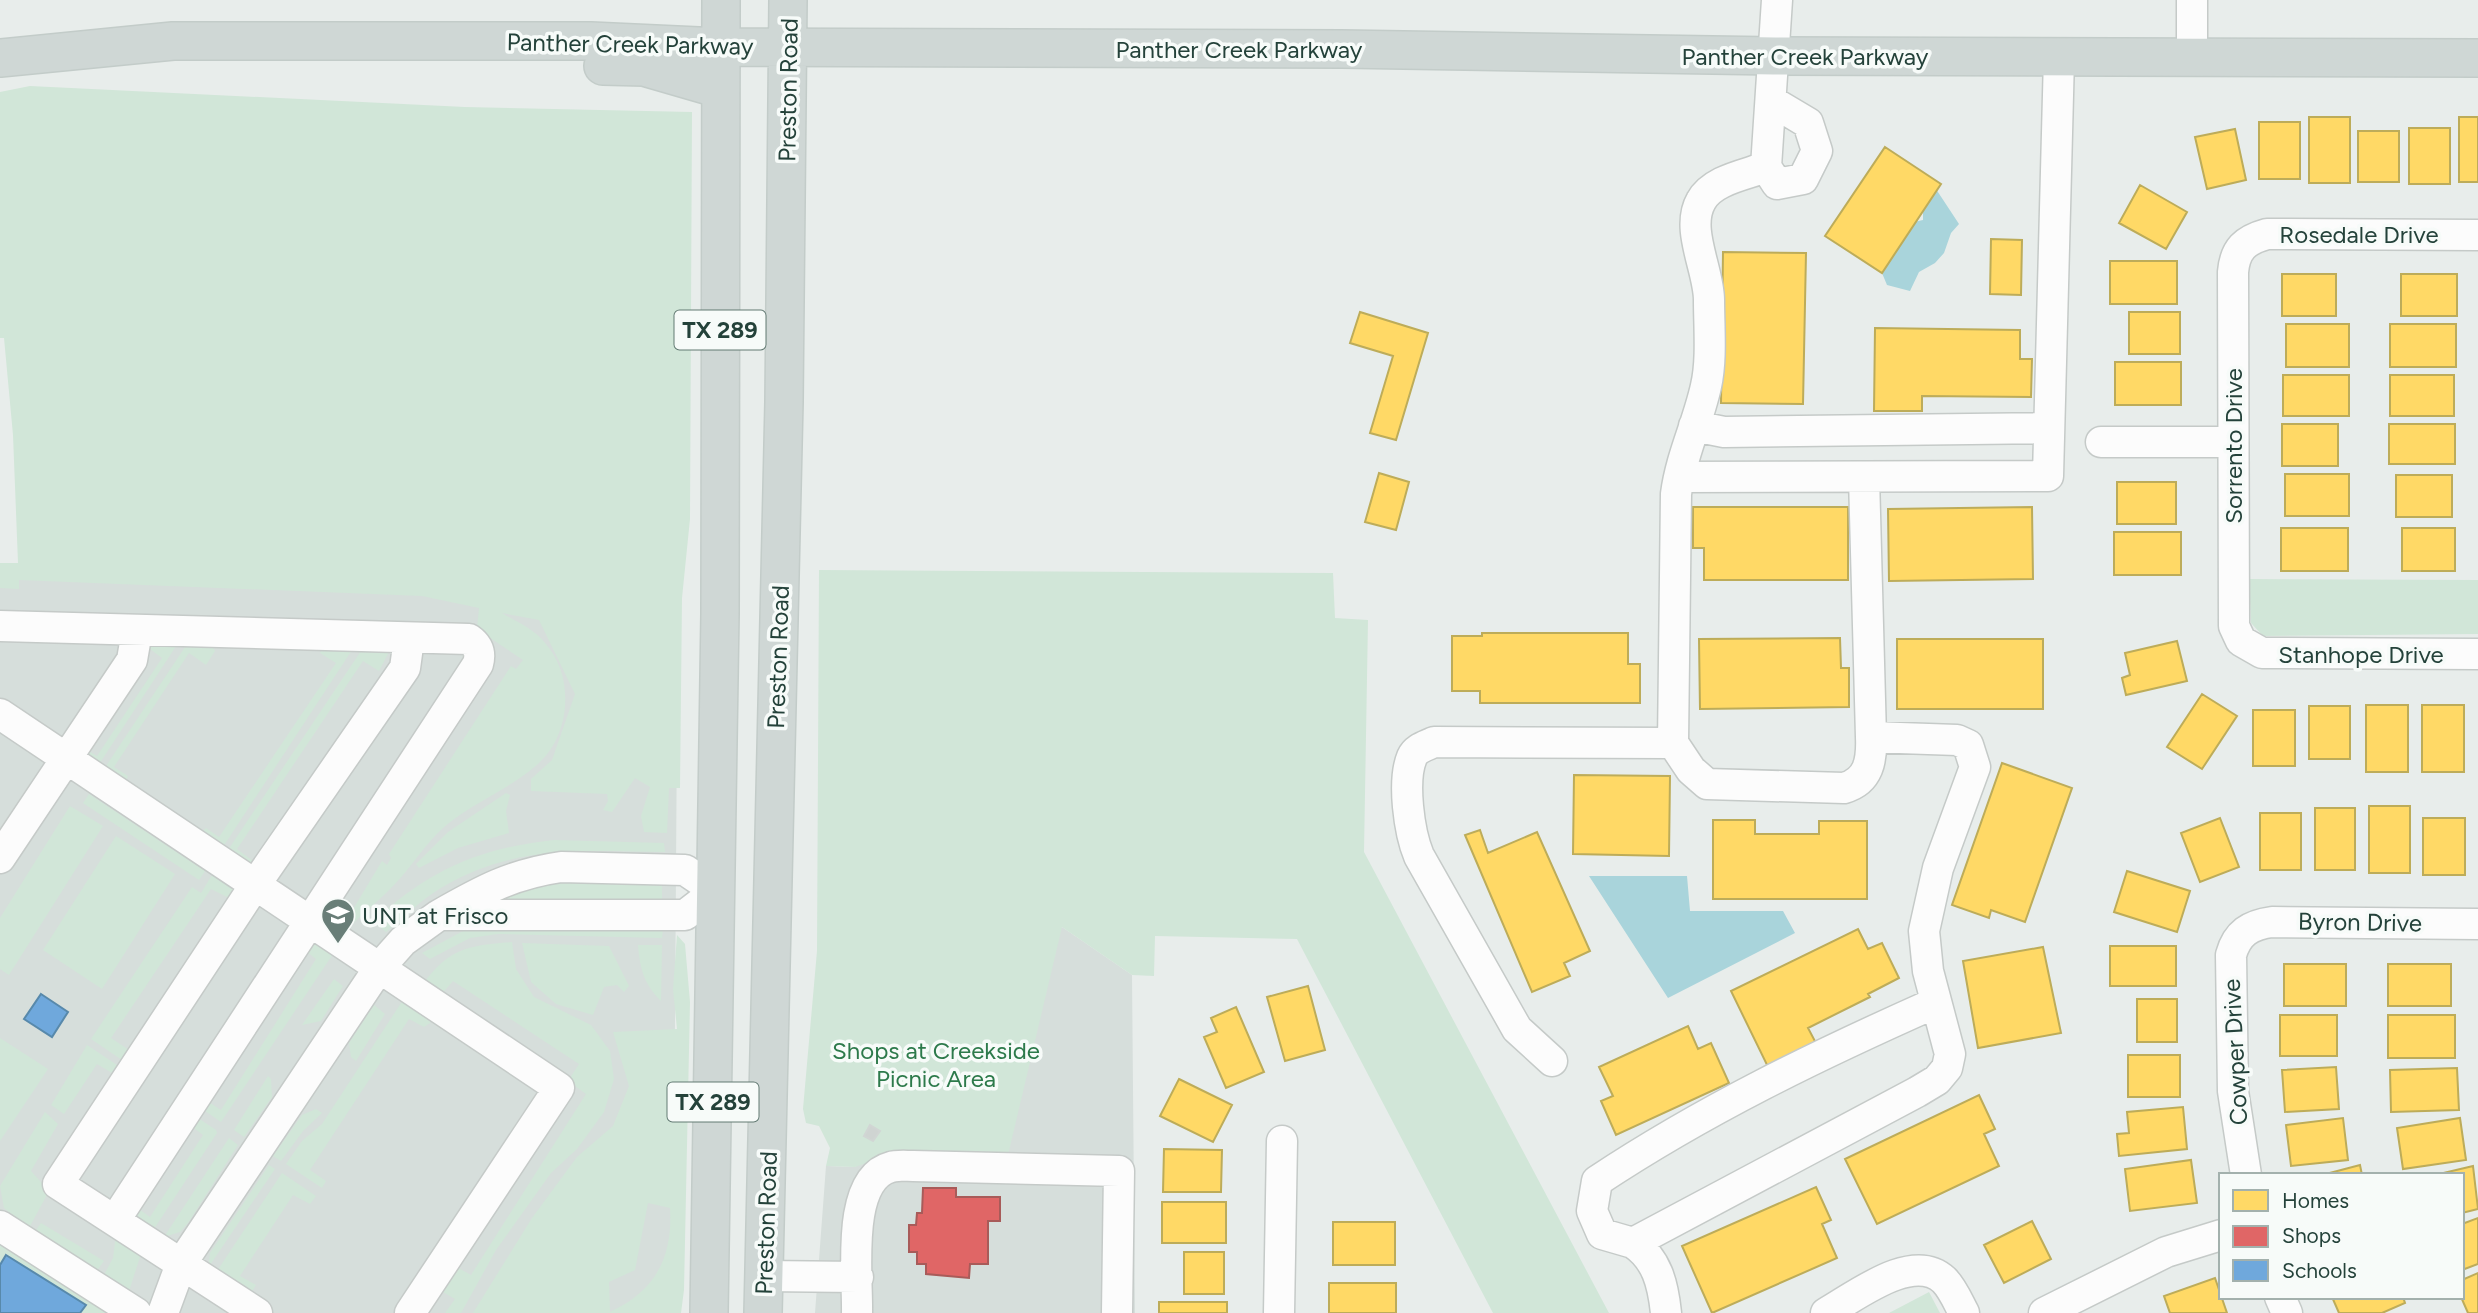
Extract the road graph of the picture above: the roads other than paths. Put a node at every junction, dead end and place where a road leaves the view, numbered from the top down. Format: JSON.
{"nodes":[{"id":1,"x":720,"y":0,"type":"edge"},
{"id":2,"x":788,"y":0,"type":"edge"},
{"id":3,"x":1777,"y":0,"type":"edge"},
{"id":4,"x":2192,"y":0,"type":"edge"},
{"id":5,"x":370,"y":41,"type":"junction"},
{"id":6,"x":788,"y":46,"type":"junction"},
{"id":7,"x":720,"y":47,"type":"junction"},
{"id":8,"x":844,"y":47,"type":"junction"},
{"id":9,"x":2192,"y":55,"type":"junction"},
{"id":10,"x":1775,"y":56,"type":"junction"},
{"id":11,"x":2059,"y":57,"type":"junction"},
{"id":12,"x":0,"y":58,"type":"edge"},
{"id":13,"x":2478,"y":58,"type":"edge"},
{"id":14,"x":720,"y":89,"type":"junction"},
{"id":15,"x":1771,"y":101,"type":"junction"},
{"id":16,"x":787,"y":128,"type":"junction"},
{"id":17,"x":1766,"y":167,"type":"junction"},
{"id":18,"x":2478,"y":234,"type":"edge"},
{"id":19,"x":2242,"y":245,"type":"joint"},
{"id":20,"x":1694,"y":426,"type":"junction"},
{"id":21,"x":2048,"y":428,"type":"junction"},
{"id":22,"x":2101,"y":442,"type":"dead end"},
{"id":23,"x":2233,"y":442,"type":"junction"},
{"id":24,"x":1679,"y":477,"type":"junction"},
{"id":25,"x":1864,"y":477,"type":"junction"},
{"id":26,"x":0,"y":626,"type":"edge"},
{"id":27,"x":137,"y":631,"type":"junction"},
{"id":28,"x":410,"y":639,"type":"junction"},
{"id":29,"x":2246,"y":646,"type":"joint"},
{"id":30,"x":2478,"y":654,"type":"edge"},
{"id":31,"x":0,"y":714,"type":"edge"},
{"id":32,"x":1871,"y":737,"type":"junction"},
{"id":33,"x":1673,"y":744,"type":"junction"},
{"id":34,"x":68,"y":760,"type":"junction"},
{"id":35,"x":0,"y":858,"type":"edge"},
{"id":36,"x":256,"y":886,"type":"junction"},
{"id":37,"x":716,"y":891,"type":"junction"},
{"id":38,"x":772,"y":892,"type":"junction"},
{"id":39,"x":439,"y":915,"type":"junction"},
{"id":40,"x":311,"y":923,"type":"junction"},
{"id":41,"x":2478,"y":924,"type":"edge"},
{"id":42,"x":2243,"y":931,"type":"joint"},
{"id":43,"x":379,"y":968,"type":"junction"},
{"id":44,"x":1935,"y":1003,"type":"junction"},
{"id":45,"x":1552,"y":1061,"type":"dead end"},
{"id":46,"x":1282,"y":1141,"type":"dead end"},
{"id":47,"x":2246,"y":1173,"type":"edge"},
{"id":48,"x":115,"y":1220,"type":"junction"},
{"id":49,"x":0,"y":1226,"type":"edge"},
{"id":50,"x":2219,"y":1236,"type":"edge"},
{"id":51,"x":1633,"y":1243,"type":"junction"},
{"id":52,"x":181,"y":1264,"type":"junction"},
{"id":53,"x":764,"y":1276,"type":"junction"},
{"id":54,"x":858,"y":1277,"type":"junction"},
{"id":55,"x":136,"y":1313,"type":"edge"},
{"id":56,"x":163,"y":1313,"type":"edge"},
{"id":57,"x":257,"y":1313,"type":"edge"},
{"id":58,"x":410,"y":1313,"type":"edge"},
{"id":59,"x":709,"y":1313,"type":"edge"},
{"id":60,"x":763,"y":1313,"type":"edge"},
{"id":61,"x":857,"y":1313,"type":"edge"},
{"id":62,"x":1117,"y":1313,"type":"edge"},
{"id":63,"x":1279,"y":1313,"type":"edge"},
{"id":64,"x":1666,"y":1313,"type":"edge"},
{"id":65,"x":1826,"y":1313,"type":"edge"},
{"id":66,"x":1964,"y":1313,"type":"edge"},
{"id":67,"x":2044,"y":1313,"type":"edge"}],
"edges":[{"from":1,"to":7,"type":"main road","number":"TX 289"},
{"from":2,"to":6,"type":"main road","name":"Preston Road","number":"TX 289"},
{"from":3,"to":10,"type":"street"},
{"from":4,"to":9,"type":"street"},
{"from":5,"to":7,"type":"main road","name":"Panther Creek Parkway"},
{"from":5,"to":12,"type":"main road","name":"Panther Creek Parkway"},
{"from":5,"to":14,"type":"main road"},
{"from":6,"to":7,"type":"main road","name":"Panther Creek Parkway"},
{"from":6,"to":8,"type":"main road","name":"Panther Creek Parkway"},
{"from":6,"to":16,"type":"main road","name":"Preston Road","number":"TX 289"},
{"from":7,"to":14,"type":"main road","number":"TX 289"},
{"from":8,"to":10,"type":"main road","name":"Panther Creek Parkway"},
{"from":8,"to":16,"type":"main road"},
{"from":9,"to":11,"type":"main road","name":"Panther Creek Parkway"},
{"from":9,"to":13,"type":"main road","name":"Panther Creek Parkway"},
{"from":10,"to":11,"type":"main road","name":"Panther Creek Parkway"},
{"from":10,"to":15,"type":"street"},
{"from":11,"to":21,"type":"street"},
{"from":14,"to":37,"type":"main road","number":"TX 289"},
{"from":15,"to":17,"type":"street"},
{"from":15,"to":17,"type":"street"},
{"from":16,"to":38,"type":"main road","name":"Preston Road","number":"TX 289"},
{"from":17,"to":20,"type":"street"},
{"from":18,"to":19,"type":"street","name":"Rosedale Drive"},
{"from":19,"to":23,"type":"street","name":"Sorrento Drive"},
{"from":20,"to":21,"type":"street"},
{"from":20,"to":24,"type":"street"},
{"from":21,"to":25,"type":"street"},
{"from":22,"to":23,"type":"street"},
{"from":23,"to":29,"type":"street","name":"Sorrento Drive"},
{"from":24,"to":25,"type":"street"},
{"from":24,"to":33,"type":"street"},
{"from":25,"to":32,"type":"street"},
{"from":26,"to":27,"type":"street"},
{"from":27,"to":28,"type":"street"},
{"from":27,"to":34,"type":"street"},
{"from":28,"to":36,"type":"street"},
{"from":28,"to":40,"type":"street"},
{"from":29,"to":30,"type":"street","name":"Stanhope Drive"},
{"from":31,"to":34,"type":"street"},
{"from":32,"to":33,"type":"street"},
{"from":32,"to":44,"type":"street"},
{"from":33,"to":45,"type":"street"},
{"from":34,"to":35,"type":"street"},
{"from":34,"to":36,"type":"street"},
{"from":36,"to":40,"type":"street"},
{"from":36,"to":48,"type":"street"},
{"from":37,"to":38,"type":"main road"},
{"from":37,"to":39,"type":"street"},
{"from":37,"to":39,"type":"street"},
{"from":37,"to":59,"type":"main road","number":"TX 289"},
{"from":38,"to":53,"type":"main road","name":"Preston Road","number":"TX 289"},
{"from":39,"to":43,"type":"street"},
{"from":40,"to":43,"type":"street"},
{"from":40,"to":48,"type":"street"},
{"from":41,"to":42,"type":"street","name":"Byron Drive"},
{"from":42,"to":47,"type":"street","name":"Cowper Drive"},
{"from":43,"to":52,"type":"street"},
{"from":43,"to":58,"type":"street"},
{"from":44,"to":51,"type":"street"},
{"from":44,"to":51,"type":"street"},
{"from":46,"to":63,"type":"street"},
{"from":48,"to":52,"type":"street"},
{"from":49,"to":55,"type":"street"},
{"from":50,"to":67,"type":"street"},
{"from":51,"to":64,"type":"street"},
{"from":52,"to":56,"type":"street"},
{"from":52,"to":57,"type":"street"},
{"from":53,"to":54,"type":"street"},
{"from":53,"to":60,"type":"main road","name":"Preston Road","number":"TX 289"},
{"from":54,"to":61,"type":"street"},
{"from":54,"to":62,"type":"street"},
{"from":65,"to":66,"type":"street"}]}
